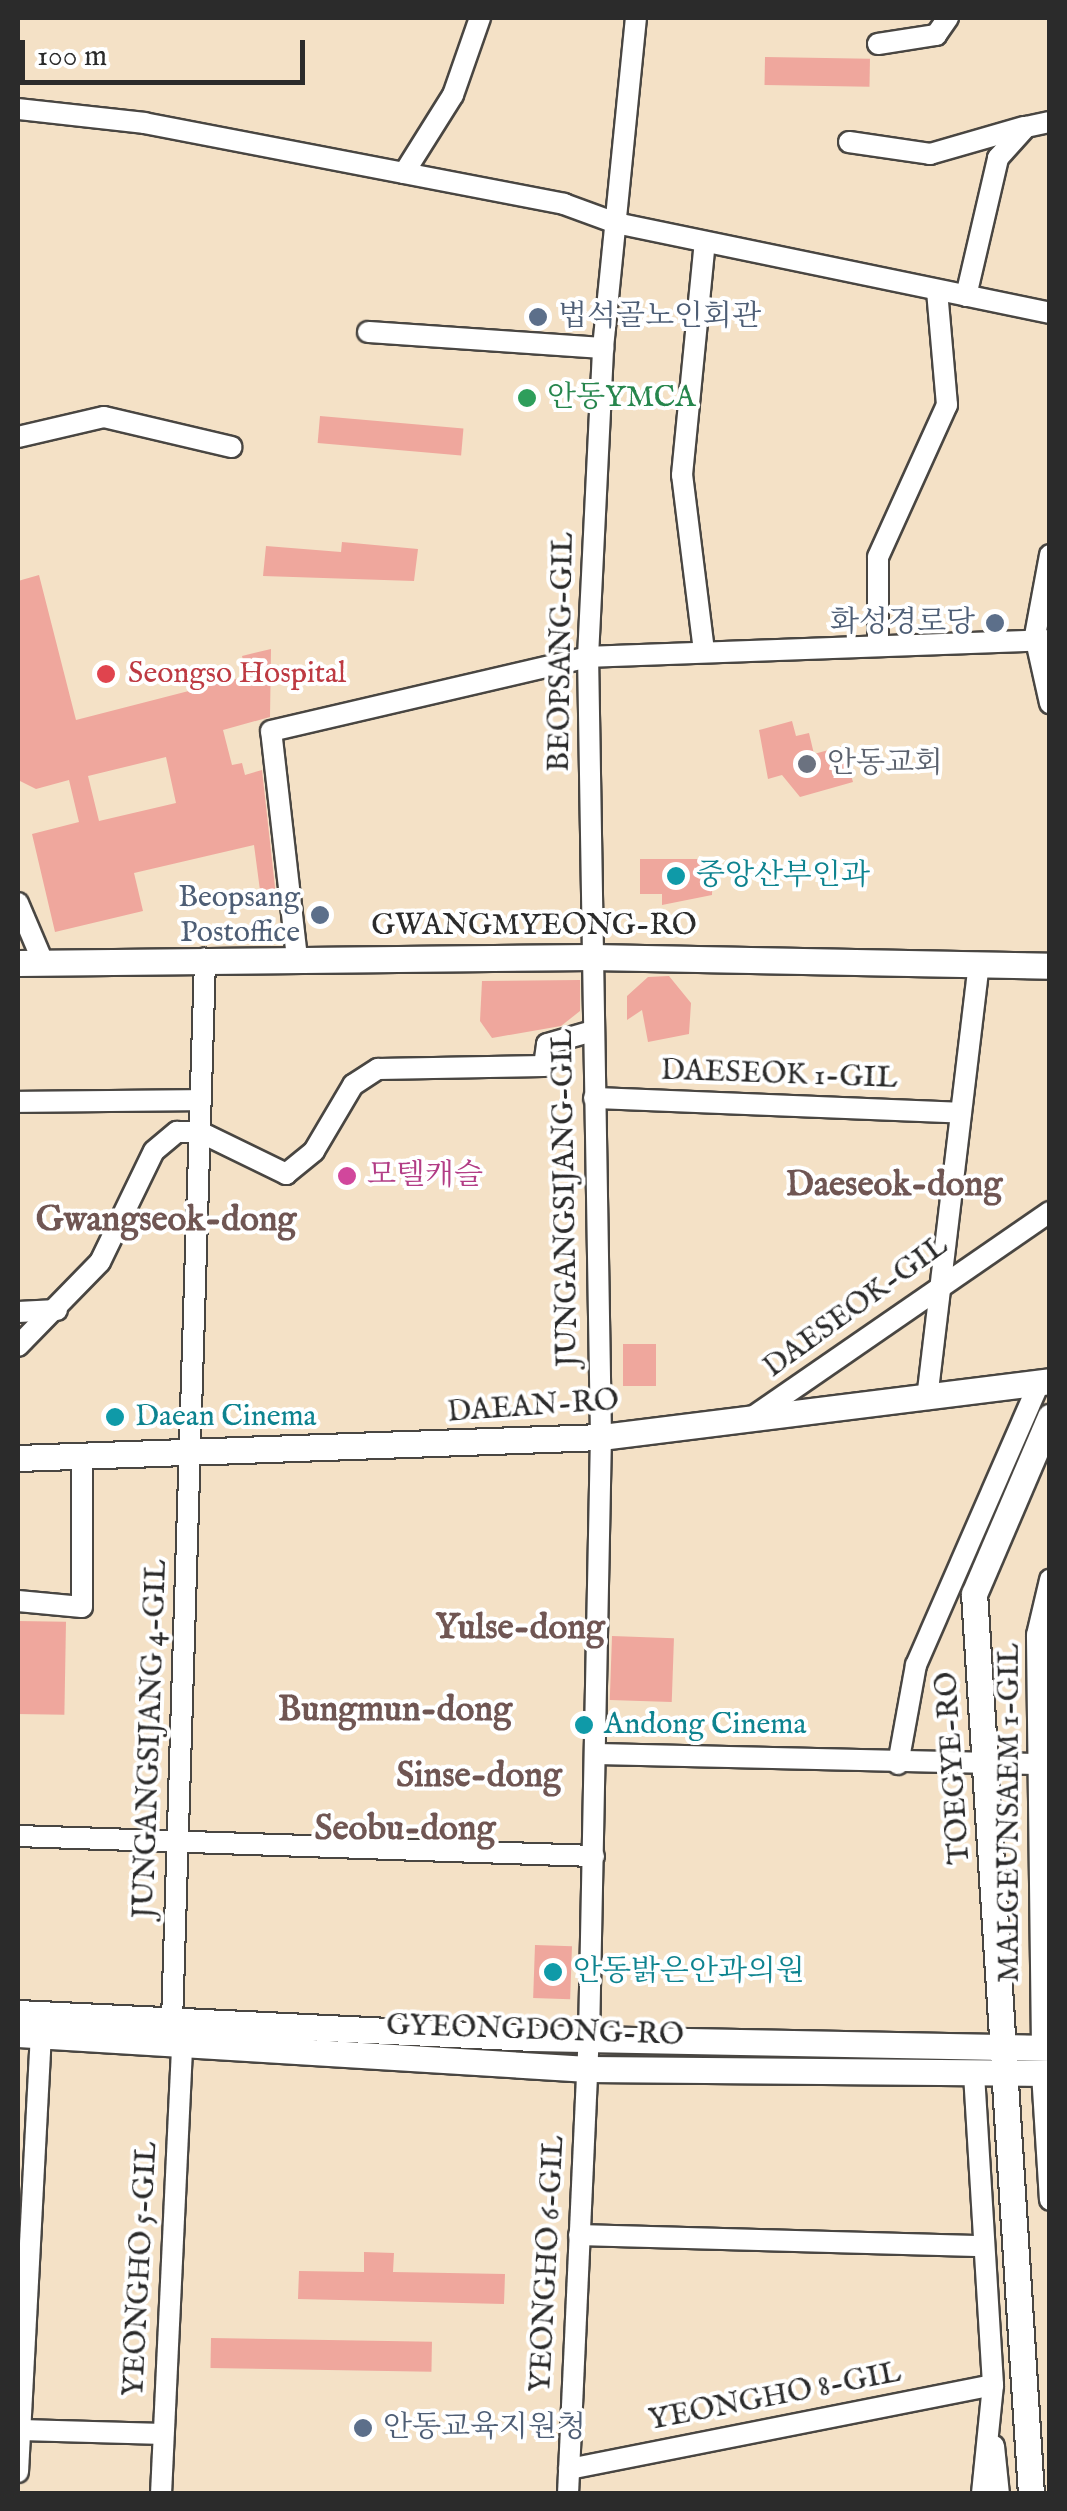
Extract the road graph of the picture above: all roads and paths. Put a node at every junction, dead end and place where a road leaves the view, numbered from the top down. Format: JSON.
{"nodes":[{"id":1,"x":480,"y":18,"type":"edge"},
{"id":2,"x":636,"y":18,"type":"edge"},
{"id":3,"x":948,"y":18,"type":"edge"},
{"id":4,"x":878,"y":44,"type":"dead end"},
{"id":5,"x":18,"y":109,"type":"edge"},
{"id":6,"x":1050,"y":122,"type":"edge"},
{"id":7,"x":1026,"y":127,"type":"junction"},
{"id":8,"x":849,"y":142,"type":"dead end"},
{"id":9,"x":404,"y":174,"type":"junction"},
{"id":10,"x":616,"y":223,"type":"junction"},
{"id":11,"x":706,"y":242,"type":"junction"},
{"id":12,"x":937,"y":290,"type":"junction"},
{"id":13,"x":966,"y":296,"type":"junction"},
{"id":14,"x":1050,"y":314,"type":"edge"},
{"id":15,"x":368,"y":332,"type":"dead end"},
{"id":16,"x":603,"y":348,"type":"junction"},
{"id":17,"x":18,"y":437,"type":"edge"},
{"id":18,"x":232,"y":447,"type":"dead end"},
{"id":19,"x":1050,"y":555,"type":"edge"},
{"id":20,"x":1042,"y":638,"type":"edge"},
{"id":21,"x":878,"y":642,"type":"junction"},
{"id":22,"x":704,"y":651,"type":"junction"},
{"id":23,"x":588,"y":657,"type":"junction"},
{"id":24,"x":1050,"y":703,"type":"edge"},
{"id":25,"x":18,"y":903,"type":"edge"},
{"id":26,"x":592,"y":957,"type":"junction"},
{"id":27,"x":297,"y":958,"type":"junction"},
{"id":28,"x":205,"y":959,"type":"junction"},
{"id":29,"x":30,"y":962,"type":"edge"},
{"id":30,"x":979,"y":963,"type":"junction"},
{"id":31,"x":1018,"y":966,"type":"junction"},
{"id":32,"x":1050,"y":966,"type":"edge"},
{"id":33,"x":1050,"y":978,"type":"edge"},
{"id":34,"x":593,"y":1031,"type":"junction"},
{"id":35,"x":594,"y":1098,"type":"junction"},
{"id":36,"x":201,"y":1100,"type":"junction"},
{"id":37,"x":18,"y":1102,"type":"edge"},
{"id":38,"x":961,"y":1112,"type":"junction"},
{"id":39,"x":200,"y":1132,"type":"junction"},
{"id":40,"x":1050,"y":1212,"type":"edge"},
{"id":41,"x":941,"y":1280,"type":"junction"},
{"id":42,"x":57,"y":1310,"type":"junction"},
{"id":43,"x":18,"y":1312,"type":"edge"},
{"id":44,"x":18,"y":1346,"type":"edge"},
{"id":45,"x":1044,"y":1382,"type":"edge"},
{"id":46,"x":927,"y":1399,"type":"junction"},
{"id":47,"x":1050,"y":1417,"type":"edge"},
{"id":48,"x":748,"y":1421,"type":"junction"},
{"id":49,"x":601,"y":1437,"type":"junction"},
{"id":50,"x":18,"y":1458,"type":"edge"},
{"id":51,"x":82,"y":1458,"type":"junction"},
{"id":52,"x":192,"y":1458,"type":"junction"},
{"id":53,"x":1050,"y":1580,"type":"edge"},
{"id":54,"x":18,"y":1601,"type":"edge"},
{"id":55,"x":596,"y":1754,"type":"junction"},
{"id":56,"x":988,"y":1762,"type":"junction"},
{"id":57,"x":898,"y":1764,"type":"junction"},
{"id":58,"x":1043,"y":1764,"type":"edge"},
{"id":59,"x":18,"y":1836,"type":"edge"},
{"id":60,"x":177,"y":1842,"type":"junction"},
{"id":61,"x":594,"y":1856,"type":"junction"},
{"id":62,"x":1044,"y":1889,"type":"edge"},
{"id":63,"x":18,"y":2013,"type":"edge"},
{"id":64,"x":172,"y":2022,"type":"junction"},
{"id":65,"x":29,"y":2035,"type":"edge"},
{"id":66,"x":589,"y":2038,"type":"junction"},
{"id":67,"x":182,"y":2046,"type":"junction"},
{"id":68,"x":1002,"y":2046,"type":"junction"},
{"id":69,"x":1046,"y":2060,"type":"edge"},
{"id":70,"x":588,"y":2068,"type":"junction"},
{"id":71,"x":1003,"y":2073,"type":"junction"},
{"id":72,"x":974,"y":2074,"type":"junction"},
{"id":73,"x":1050,"y":2200,"type":"edge"},
{"id":74,"x":578,"y":2235,"type":"junction"},
{"id":75,"x":984,"y":2246,"type":"junction"},
{"id":76,"x":992,"y":2385,"type":"junction"},
{"id":77,"x":989,"y":2417,"type":"junction"},
{"id":78,"x":22,"y":2430,"type":"junction"},
{"id":79,"x":163,"y":2434,"type":"junction"},
{"id":80,"x":570,"y":2468,"type":"junction"},
{"id":81,"x":18,"y":2472,"type":"edge"},
{"id":82,"x":160,"y":2494,"type":"edge"},
{"id":83,"x":568,"y":2494,"type":"edge"},
{"id":84,"x":982,"y":2494,"type":"edge"},
{"id":85,"x":999,"y":2494,"type":"edge"},
{"id":86,"x":1031,"y":2494,"type":"edge"}],
"edges":[{"from":1,"to":9,"type":"street"},
{"from":2,"to":10,"type":"street","name":"BEOPSANG-GIL"},
{"from":3,"to":4,"type":"street"},
{"from":5,"to":9,"type":"street"},
{"from":6,"to":7,"type":"street"},
{"from":7,"to":8,"type":"street"},
{"from":7,"to":13,"type":"street"},
{"from":9,"to":10,"type":"street"},
{"from":10,"to":11,"type":"street"},
{"from":10,"to":16,"type":"street","name":"BEOPSANG-GIL"},
{"from":11,"to":12,"type":"street"},
{"from":11,"to":22,"type":"street"},
{"from":12,"to":13,"type":"street"},
{"from":12,"to":21,"type":"street"},
{"from":13,"to":14,"type":"street"},
{"from":15,"to":16,"type":"street"},
{"from":16,"to":23,"type":"street","name":"BEOPSANG-GIL"},
{"from":17,"to":18,"type":"street"},
{"from":19,"to":20,"type":"street"},
{"from":20,"to":21,"type":"street"},
{"from":20,"to":24,"type":"street"},
{"from":21,"to":22,"type":"street"},
{"from":22,"to":23,"type":"street"},
{"from":23,"to":26,"type":"street","name":"BEOPSANG-GIL"},
{"from":23,"to":27,"type":"street"},
{"from":25,"to":29,"type":"street"},
{"from":26,"to":27,"type":"street","name":"GWANGMYEONG-RO"},
{"from":26,"to":30,"type":"street","name":"GWANGMYEONG-RO"},
{"from":26,"to":34,"type":"street","name":"JUNGANGSIJANG-GIL"},
{"from":27,"to":28,"type":"street","name":"GWANGMYEONG-RO"},
{"from":28,"to":29,"type":"street","name":"GWANGMYEONG-RO"},
{"from":28,"to":36,"type":"street","name":"JUNGANGSIJANG 4-GIL"},
{"from":30,"to":31,"type":"street","name":"GWANGMYEONG-RO"},
{"from":30,"to":38,"type":"street"},
{"from":31,"to":32,"type":"street","name":"GWANGMYEONG-RO"},
{"from":31,"to":33,"type":"street"},
{"from":34,"to":35,"type":"street","name":"JUNGANGSIJANG-GIL"},
{"from":34,"to":39,"type":"street"},
{"from":35,"to":38,"type":"street","name":"DAESEOK 1-GIL"},
{"from":35,"to":49,"type":"street","name":"JUNGANGSIJANG-GIL"},
{"from":36,"to":37,"type":"street"},
{"from":36,"to":39,"type":"street","name":"JUNGANGSIJANG 4-GIL"},
{"from":38,"to":41,"type":"street"},
{"from":39,"to":42,"type":"street"},
{"from":39,"to":52,"type":"street","name":"JUNGANGSIJANG 4-GIL"},
{"from":40,"to":41,"type":"street","name":"DAESEOK-GIL"},
{"from":41,"to":46,"type":"street"},
{"from":41,"to":48,"type":"street","name":"DAESEOK-GIL"},
{"from":42,"to":43,"type":"street"},
{"from":42,"to":44,"type":"street"},
{"from":45,"to":46,"type":"street","name":"DAEAN-RO"},
{"from":45,"to":57,"type":"street"},
{"from":46,"to":48,"type":"street","name":"DAEAN-RO"},
{"from":47,"to":56,"type":"street","name":"TOEGYE-RO"},
{"from":48,"to":49,"type":"street","name":"DAEAN-RO"},
{"from":49,"to":52,"type":"street","name":"DAEAN-RO"},
{"from":49,"to":55,"type":"street","name":"JUNGANGSIJANG-GIL"},
{"from":50,"to":51,"type":"street","name":"DAEAN-RO"},
{"from":51,"to":52,"type":"street","name":"DAEAN-RO"},
{"from":51,"to":54,"type":"street"},
{"from":52,"to":60,"type":"street","name":"JUNGANGSIJANG 4-GIL"},
{"from":53,"to":58,"type":"street","name":"MALGEUNSAEM 1-GIL"},
{"from":55,"to":57,"type":"street"},
{"from":55,"to":61,"type":"street","name":"JUNGANGSIJANG-GIL"},
{"from":56,"to":57,"type":"street"},
{"from":56,"to":58,"type":"street"},
{"from":56,"to":68,"type":"street","name":"TOEGYE-RO"},
{"from":58,"to":62,"type":"street","name":"MALGEUNSAEM 1-GIL"},
{"from":59,"to":60,"type":"street"},
{"from":60,"to":61,"type":"street"},
{"from":60,"to":64,"type":"street","name":"JUNGANGSIJANG 4-GIL"},
{"from":61,"to":66,"type":"street","name":"JUNGANGSIJANG-GIL"},
{"from":62,"to":69,"type":"street","name":"MALGEUNSAEM 1-GIL"},
{"from":63,"to":64,"type":"street","name":"GYEONGDONG-RO"},
{"from":64,"to":66,"type":"street","name":"GYEONGDONG-RO"},
{"from":65,"to":67,"type":"street","name":"GYEONGDONG-RO"},
{"from":65,"to":78,"type":"street"},
{"from":66,"to":68,"type":"street","name":"GYEONGDONG-RO"},
{"from":66,"to":70,"type":"street","name":"YEONGHO 6-GIL"},
{"from":67,"to":70,"type":"street","name":"GYEONGDONG-RO"},
{"from":67,"to":79,"type":"street","name":"YEONGHO 5-GIL"},
{"from":68,"to":69,"type":"street","name":"GYEONGDONG-RO"},
{"from":68,"to":71,"type":"street","name":"TOEGYE-RO"},
{"from":69,"to":71,"type":"street","name":"GYEONGDONG-RO"},
{"from":69,"to":73,"type":"street","name":"MALGEUNSAEM 1-GIL"},
{"from":70,"to":72,"type":"street","name":"GYEONGDONG-RO"},
{"from":70,"to":74,"type":"street","name":"YEONGHO 6-GIL"},
{"from":71,"to":72,"type":"street","name":"GYEONGDONG-RO"},
{"from":71,"to":86,"type":"street","name":"TOEGYE-RO"},
{"from":72,"to":75,"type":"street"},
{"from":74,"to":75,"type":"street"},
{"from":74,"to":80,"type":"street","name":"YEONGHO 6-GIL"},
{"from":75,"to":76,"type":"street"},
{"from":76,"to":77,"type":"street"},
{"from":76,"to":80,"type":"street","name":"YEONGHO 8-GIL"},
{"from":77,"to":84,"type":"street"},
{"from":77,"to":85,"type":"street"},
{"from":78,"to":79,"type":"street"},
{"from":78,"to":81,"type":"street"},
{"from":79,"to":82,"type":"street","name":"YEONGHO 5-GIL"},
{"from":80,"to":83,"type":"street","name":"YEONGHO 6-GIL"}]}
